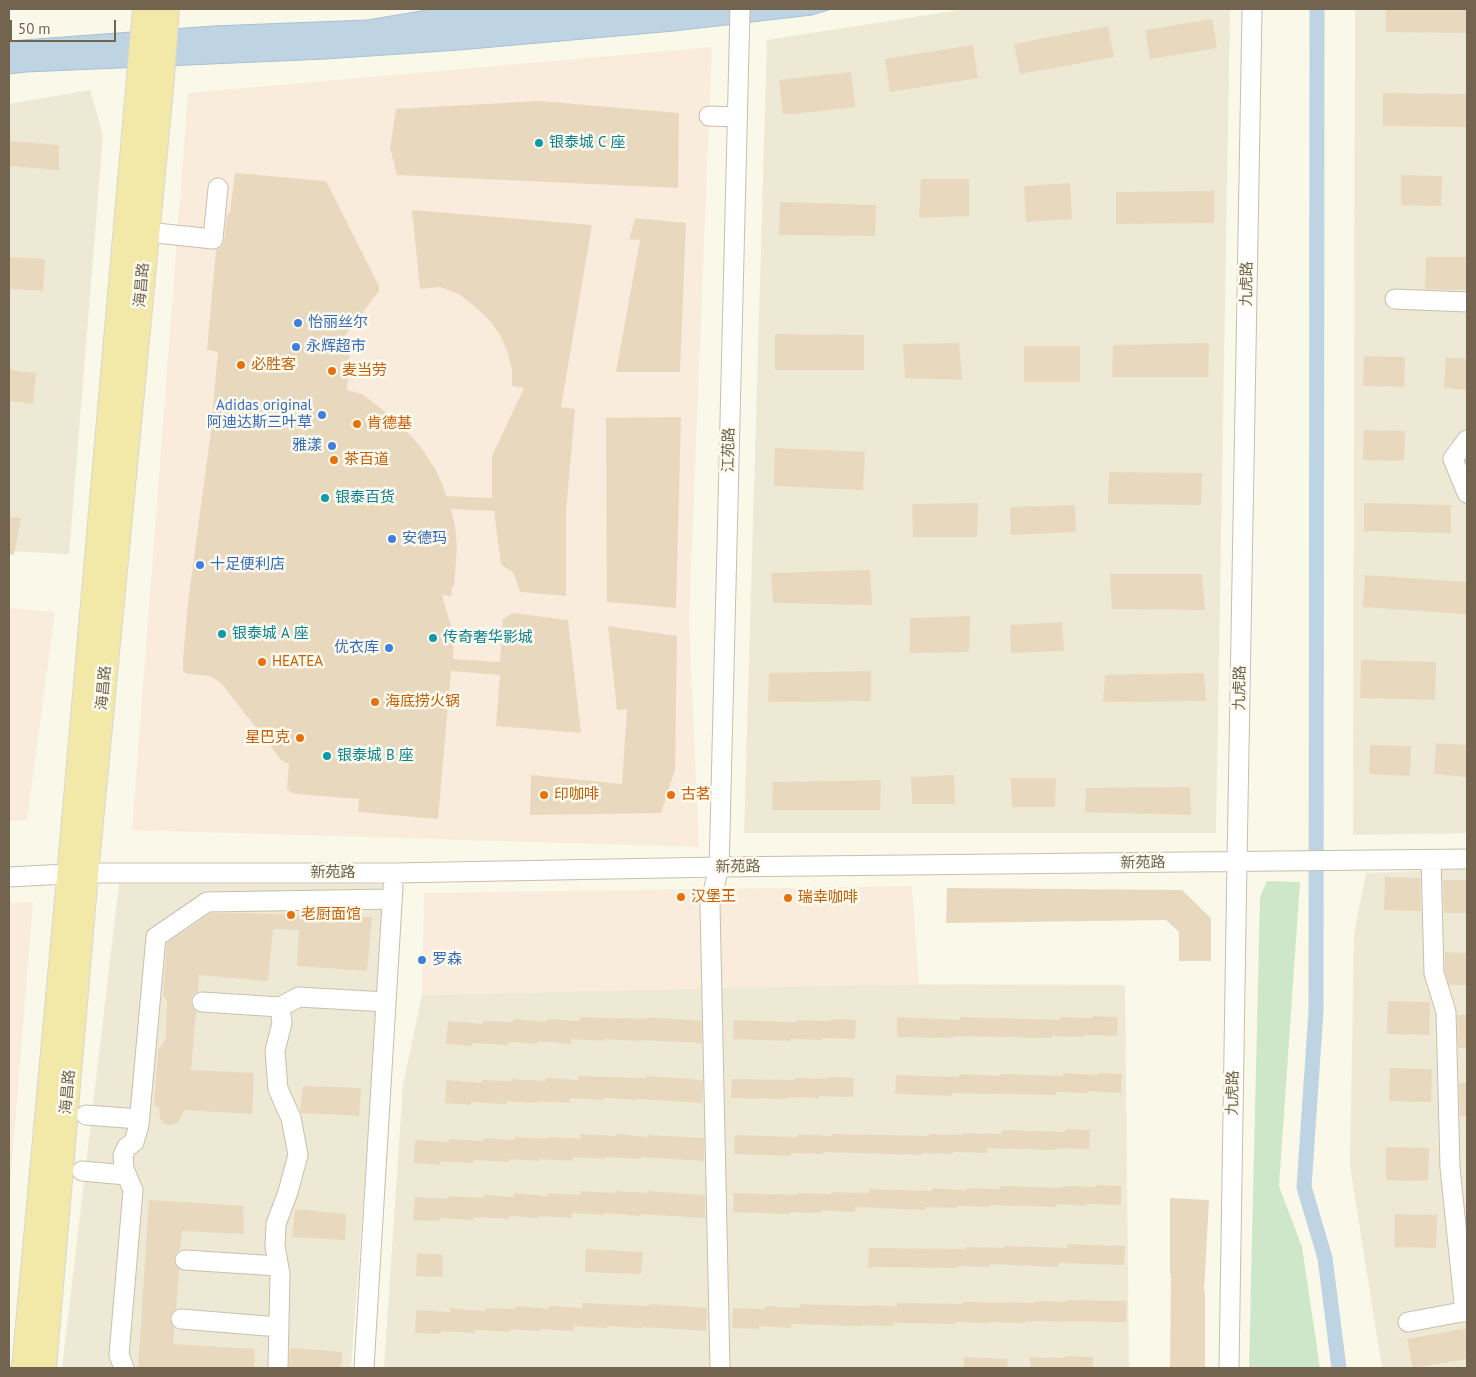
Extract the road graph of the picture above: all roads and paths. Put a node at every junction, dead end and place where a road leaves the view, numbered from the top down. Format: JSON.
{"nodes":[{"id":1,"x":740,"y":9,"type":"edge"},
{"id":2,"x":1252,"y":9,"type":"edge"},
{"id":3,"x":155,"y":15,"type":"edge"},
{"id":4,"x":150,"y":86,"type":"junction"},
{"id":5,"x":709,"y":116,"type":"dead end"},
{"id":6,"x":737,"y":117,"type":"junction"},
{"id":7,"x":218,"y":188,"type":"dead end"},
{"id":8,"x":147,"y":232,"type":"junction"},
{"id":9,"x":1394,"y":300,"type":"dead end"},
{"id":10,"x":1467,"y":302,"type":"edge"},
{"id":11,"x":1467,"y":440,"type":"edge"},
{"id":12,"x":1467,"y":493,"type":"edge"},
{"id":13,"x":1467,"y":859,"type":"edge"},
{"id":14,"x":1432,"y":860,"type":"junction"},
{"id":15,"x":1237,"y":862,"type":"junction"},
{"id":16,"x":719,"y":867,"type":"junction"},
{"id":17,"x":394,"y":873,"type":"junction"},
{"id":18,"x":78,"y":874,"type":"junction"},
{"id":19,"x":9,"y":877,"type":"edge"},
{"id":20,"x":392,"y":899,"type":"junction"},
{"id":21,"x":202,"y":1002,"type":"dead end"},
{"id":22,"x":386,"y":1002,"type":"junction"},
{"id":23,"x":280,"y":1007,"type":"junction"},
{"id":24,"x":86,"y":1115,"type":"dead end"},
{"id":25,"x":139,"y":1119,"type":"junction"},
{"id":26,"x":82,"y":1171,"type":"dead end"},
{"id":27,"x":126,"y":1175,"type":"junction"},
{"id":28,"x":185,"y":1260,"type":"dead end"},
{"id":29,"x":278,"y":1266,"type":"junction"},
{"id":30,"x":1466,"y":1312,"type":"edge"},
{"id":31,"x":180,"y":1319,"type":"dead end"},
{"id":32,"x":1408,"y":1322,"type":"dead end"},
{"id":33,"x":279,"y":1327,"type":"junction"},
{"id":34,"x":24,"y":1368,"type":"edge"},
{"id":35,"x":44,"y":1368,"type":"edge"},
{"id":36,"x":124,"y":1368,"type":"edge"},
{"id":37,"x":278,"y":1368,"type":"edge"},
{"id":38,"x":364,"y":1368,"type":"edge"},
{"id":39,"x":720,"y":1368,"type":"edge"},
{"id":40,"x":1229,"y":1368,"type":"edge"}],
"edges":[{"from":1,"to":6,"type":"street","name":"江苑路"},
{"from":2,"to":15,"type":"street","name":"九虎路"},
{"from":3,"to":4,"type":"main road","name":"海昌路"},
{"from":4,"to":8,"type":"main road","name":"海昌路"},
{"from":4,"to":18,"type":"main road","name":"海昌路"},
{"from":5,"to":6,"type":"street"},
{"from":6,"to":16,"type":"street","name":"江苑路"},
{"from":7,"to":8,"type":"street"},
{"from":8,"to":18,"type":"main road","name":"海昌路"},
{"from":9,"to":10,"type":"street"},
{"from":11,"to":12,"type":"street"},
{"from":13,"to":14,"type":"street","name":"新苑路"},
{"from":14,"to":15,"type":"street","name":"新苑路"},
{"from":14,"to":30,"type":"street"},
{"from":15,"to":16,"type":"street","name":"新苑路"},
{"from":15,"to":40,"type":"street","name":"九虎路"},
{"from":16,"to":17,"type":"street","name":"新苑路"},
{"from":16,"to":39,"type":"street","name":"江苑路"},
{"from":17,"to":18,"type":"street","name":"新苑路"},
{"from":17,"to":20,"type":"street"},
{"from":18,"to":19,"type":"street","name":"新苑路"},
{"from":18,"to":34,"type":"main road","name":"海昌路"},
{"from":18,"to":35,"type":"main road","name":"海昌路"},
{"from":20,"to":22,"type":"street"},
{"from":20,"to":25,"type":"street"},
{"from":21,"to":23,"type":"street"},
{"from":22,"to":23,"type":"street"},
{"from":22,"to":38,"type":"street"},
{"from":23,"to":29,"type":"street"},
{"from":24,"to":25,"type":"street"},
{"from":25,"to":27,"type":"street"},
{"from":26,"to":27,"type":"street"},
{"from":27,"to":36,"type":"street"},
{"from":28,"to":29,"type":"street"},
{"from":29,"to":33,"type":"street"},
{"from":30,"to":32,"type":"street"},
{"from":31,"to":33,"type":"street"},
{"from":33,"to":37,"type":"street"}]}
